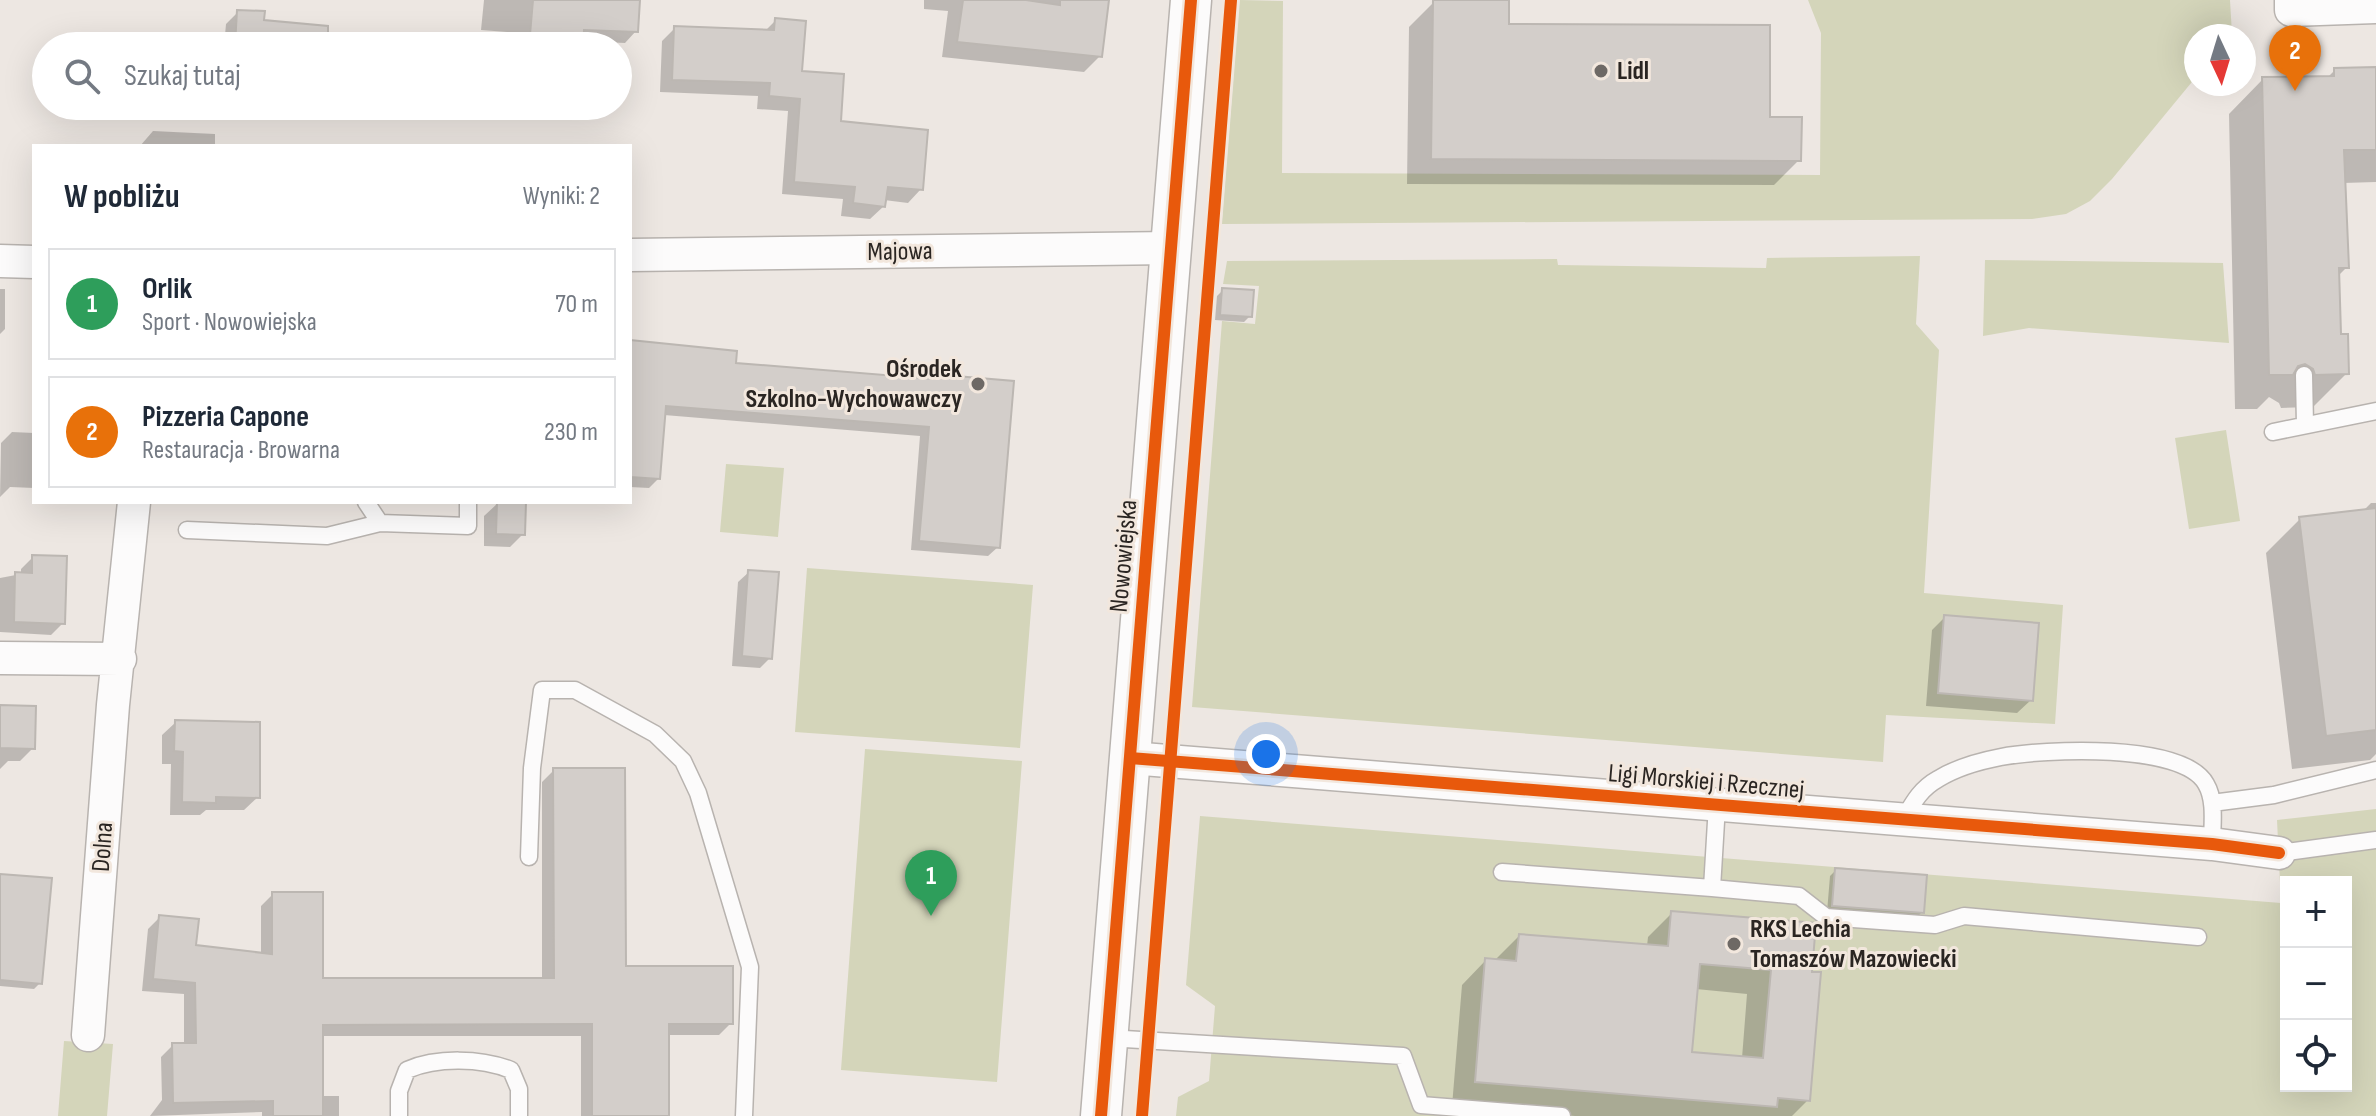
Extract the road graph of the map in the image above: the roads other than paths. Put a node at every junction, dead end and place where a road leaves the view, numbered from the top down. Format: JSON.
{"nodes":[{"id":1,"x":1191,"y":0,"type":"edge"},
{"id":2,"x":2291,"y":0,"type":"edge"},
{"id":3,"x":2376,"y":7,"type":"edge"},
{"id":4,"x":1171,"y":248,"type":"junction"},
{"id":5,"x":632,"y":255,"type":"edge"},
{"id":6,"x":0,"y":261,"type":"edge"},
{"id":7,"x":32,"y":262,"type":"edge"},
{"id":8,"x":2304,"y":375,"type":"dead end"},
{"id":9,"x":2376,"y":411,"type":"edge"},
{"id":10,"x":2305,"y":425,"type":"junction"},
{"id":11,"x":2273,"y":432,"type":"dead end"},
{"id":12,"x":134,"y":504,"type":"edge"},
{"id":13,"x":367,"y":504,"type":"edge"},
{"id":14,"x":468,"y":504,"type":"edge"},
{"id":15,"x":380,"y":523,"type":"junction"},
{"id":16,"x":187,"y":530,"type":"dead end"},
{"id":17,"x":0,"y":658,"type":"edge"},
{"id":18,"x":120,"y":659,"type":"junction"},
{"id":19,"x":1130,"y":758,"type":"junction"},
{"id":20,"x":2376,"y":770,"type":"edge"},
{"id":21,"x":2212,"y":803,"type":"junction"},
{"id":22,"x":1717,"y":805,"type":"junction"},
{"id":23,"x":1903,"y":820,"type":"junction"},
{"id":24,"x":2376,"y":840,"type":"edge"},
{"id":25,"x":2212,"y":844,"type":"junction"},
{"id":26,"x":2279,"y":853,"type":"joint"},
{"id":27,"x":529,"y":857,"type":"dead end"},
{"id":28,"x":1502,"y":872,"type":"dead end"},
{"id":29,"x":1712,"y":888,"type":"junction"},
{"id":30,"x":2198,"y":937,"type":"dead end"},
{"id":31,"x":88,"y":1035,"type":"dead end"},
{"id":32,"x":1108,"y":1038,"type":"junction"},
{"id":33,"x":399,"y":1116,"type":"edge"},
{"id":34,"x":519,"y":1116,"type":"edge"},
{"id":35,"x":744,"y":1116,"type":"edge"},
{"id":36,"x":1101,"y":1116,"type":"edge"},
{"id":37,"x":1562,"y":1116,"type":"edge"}],
"edges":[{"from":1,"to":4,"type":"street","name":"Nowowiejska"},
{"from":2,"to":3,"type":"street"},
{"from":4,"to":5,"type":"street","name":"Majowa"},
{"from":4,"to":19,"type":"street","name":"Nowowiejska"},
{"from":6,"to":7,"type":"street"},
{"from":8,"to":10,"type":"lane"},
{"from":9,"to":10,"type":"lane"},
{"from":10,"to":11,"type":"lane"},
{"from":12,"to":18,"type":"street","name":"Dolna"},
{"from":13,"to":15,"type":"lane"},
{"from":14,"to":15,"type":"lane"},
{"from":15,"to":16,"type":"lane"},
{"from":17,"to":18,"type":"street"},
{"from":18,"to":31,"type":"street","name":"Dolna"},
{"from":19,"to":22,"type":"street","name":"Ligi Morskiej i Rzecznej"},
{"from":19,"to":32,"type":"street","name":"Nowowiejska"},
{"from":20,"to":21,"type":"lane"},
{"from":21,"to":23,"type":"lane"},
{"from":21,"to":25,"type":"lane"},
{"from":22,"to":23,"type":"street","name":"Ligi Morskiej i Rzecznej"},
{"from":22,"to":29,"type":"lane"},
{"from":23,"to":25,"type":"street","name":"Ligi Morskiej i Rzecznej"},
{"from":24,"to":26,"type":"lane"},
{"from":25,"to":26,"type":"street","name":"Ligi Morskiej i Rzecznej"},
{"from":27,"to":35,"type":"lane"},
{"from":28,"to":29,"type":"lane"},
{"from":29,"to":30,"type":"lane"},
{"from":32,"to":36,"type":"street","name":"Nowowiejska"},
{"from":32,"to":37,"type":"lane"},
{"from":33,"to":34,"type":"lane"}]}
